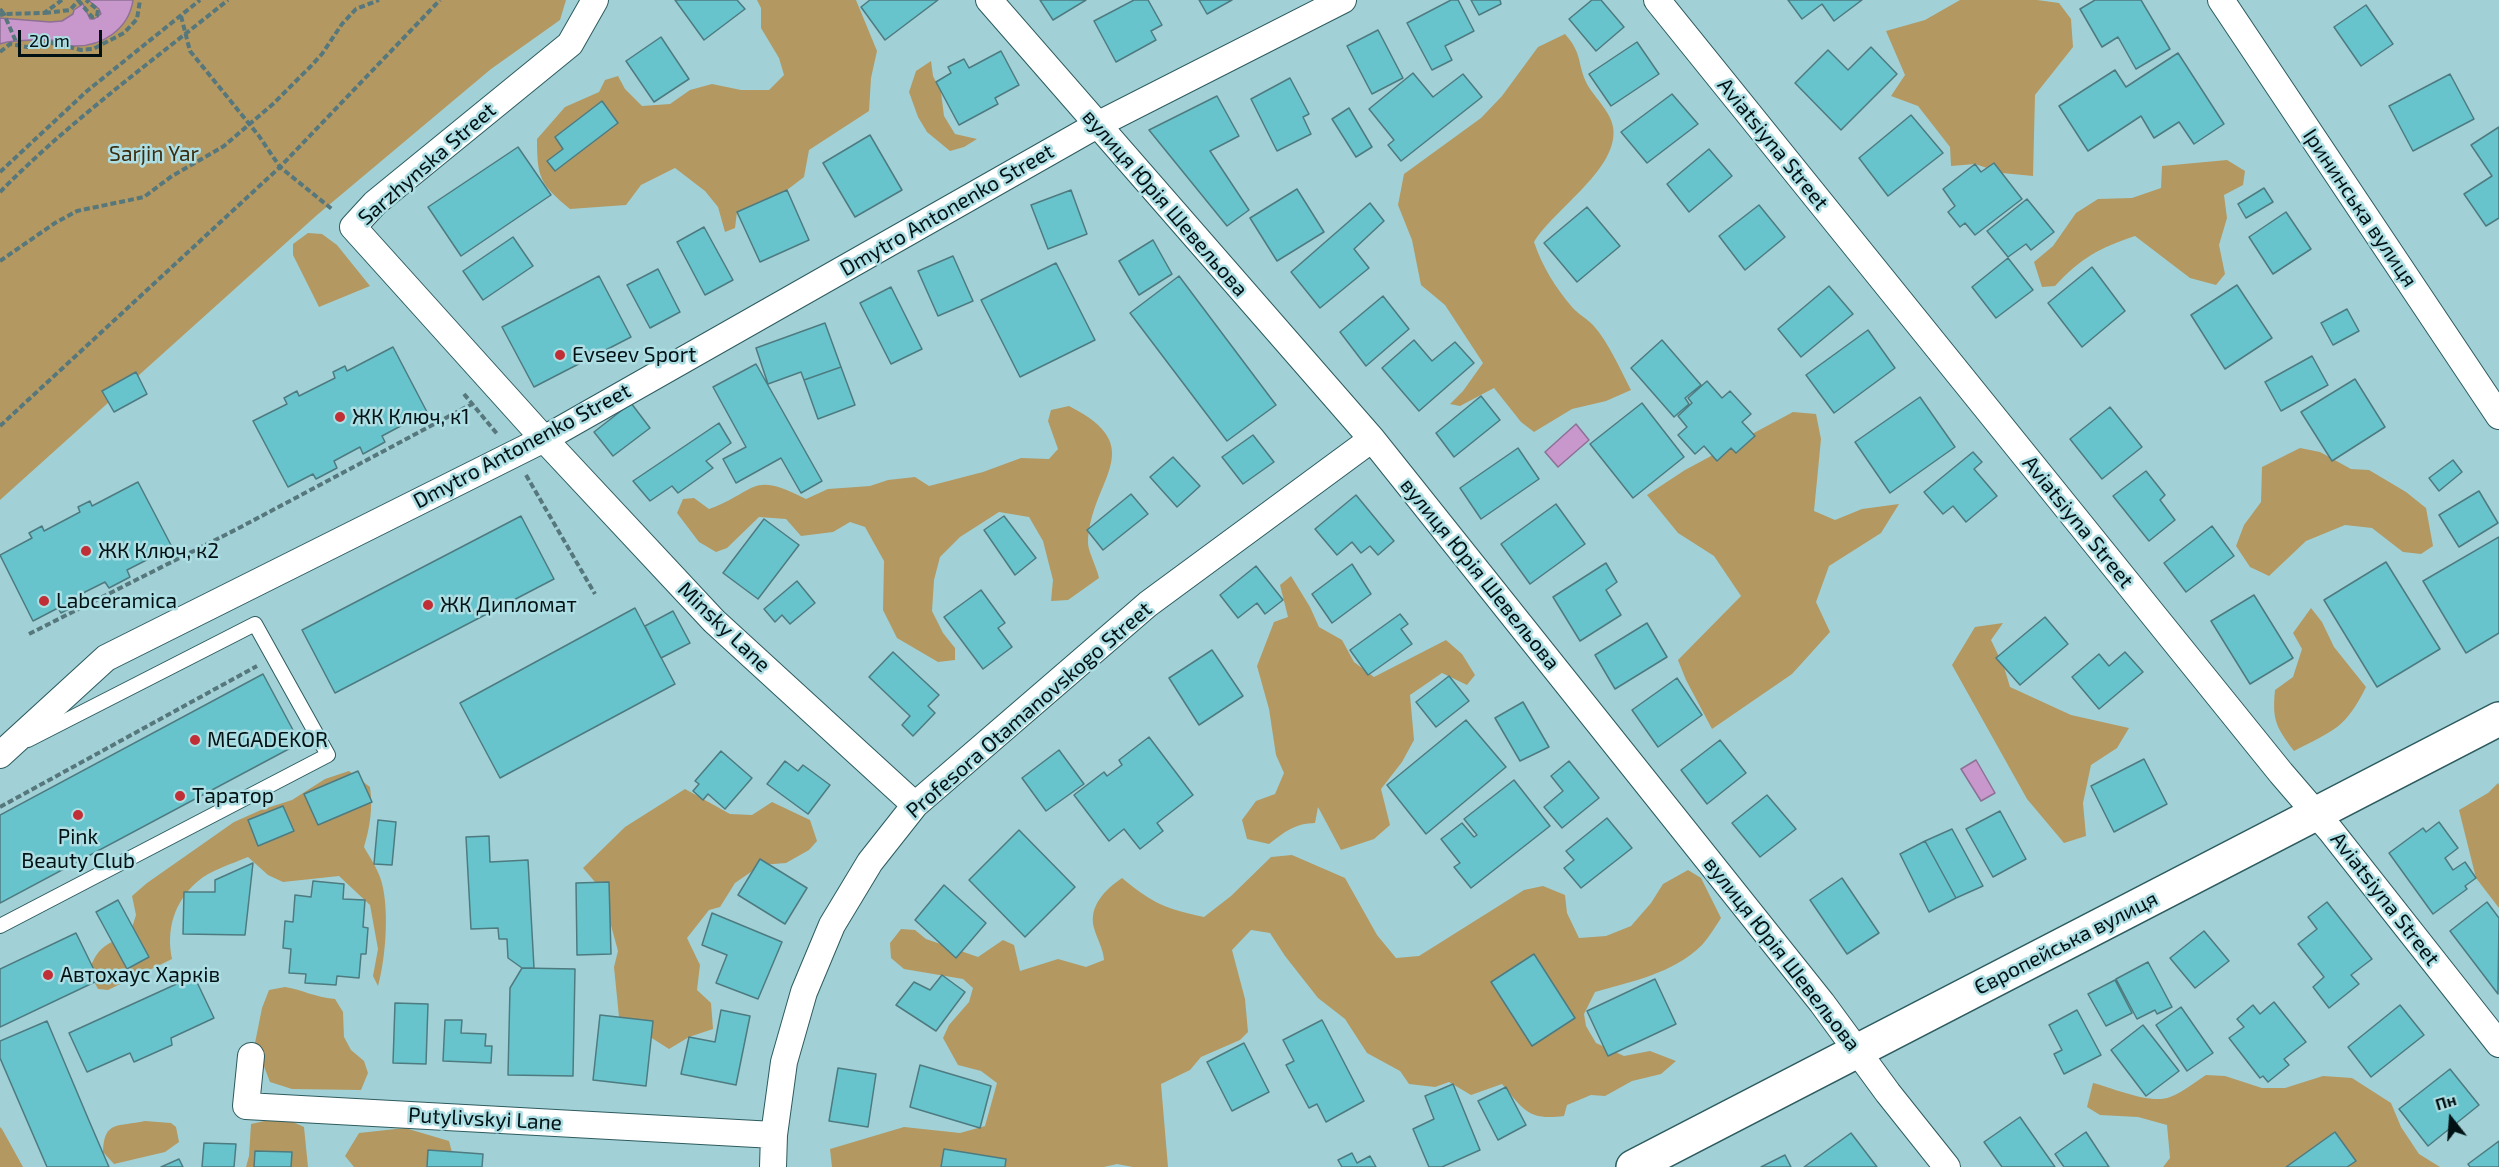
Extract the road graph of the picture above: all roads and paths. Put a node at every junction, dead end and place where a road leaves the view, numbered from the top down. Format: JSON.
{"nodes":[{"id":1,"x":62,"y":0,"type":"edge"},
{"id":2,"x":79,"y":0,"type":"edge"},
{"id":3,"x":86,"y":0,"type":"edge"},
{"id":4,"x":140,"y":0,"type":"edge"},
{"id":5,"x":200,"y":0,"type":"edge"},
{"id":6,"x":228,"y":0,"type":"edge"},
{"id":7,"x":379,"y":0,"type":"edge"},
{"id":8,"x":440,"y":0,"type":"edge"},
{"id":9,"x":595,"y":0,"type":"edge"},
{"id":10,"x":989,"y":0,"type":"edge"},
{"id":11,"x":1343,"y":0,"type":"edge"},
{"id":12,"x":1657,"y":0,"type":"edge"},
{"id":13,"x":2221,"y":0,"type":"edge"},
{"id":14,"x":0,"y":9,"type":"edge"},
{"id":15,"x":44,"y":13,"type":"junction"},
{"id":16,"x":2,"y":15,"type":"edge"},
{"id":17,"x":181,"y":16,"type":"junction"},
{"id":18,"x":184,"y":35,"type":"junction"},
{"id":19,"x":17,"y":44,"type":"junction"},
{"id":20,"x":0,"y":52,"type":"edge"},
{"id":21,"x":249,"y":123,"type":"junction"},
{"id":22,"x":1096,"y":125,"type":"junction"},
{"id":23,"x":280,"y":167,"type":"junction"},
{"id":24,"x":0,"y":172,"type":"edge"},
{"id":25,"x":0,"y":192,"type":"edge"},
{"id":26,"x":353,"y":227,"type":"junction"},
{"id":27,"x":0,"y":261,"type":"edge"},
{"id":28,"x":457,"y":386,"type":"dead end"},
{"id":29,"x":472,"y":404,"type":"junction"},
{"id":30,"x":2499,"y":416,"type":"edge"},
{"id":31,"x":0,"y":426,"type":"edge"},
{"id":32,"x":544,"y":438,"type":"junction"},
{"id":33,"x":1372,"y":438,"type":"junction"},
{"id":34,"x":514,"y":454,"type":"junction"},
{"id":35,"x":595,"y":594,"type":"dead end"},
{"id":36,"x":29,"y":634,"type":"dead end"},
{"id":37,"x":274,"y":657,"type":"junction"},
{"id":38,"x":2499,"y":719,"type":"edge"},
{"id":39,"x":0,"y":755,"type":"edge"},
{"id":40,"x":915,"y":805,"type":"junction"},
{"id":41,"x":0,"y":807,"type":"edge"},
{"id":42,"x":2316,"y":813,"type":"junction"},
{"id":43,"x":0,"y":926,"type":"edge"},
{"id":44,"x":2499,"y":1044,"type":"edge"},
{"id":45,"x":1858,"y":1051,"type":"junction"},
{"id":46,"x":251,"y":1056,"type":"dead end"},
{"id":47,"x":774,"y":1135,"type":"junction"},
{"id":48,"x":773,"y":1167,"type":"edge"},
{"id":49,"x":1633,"y":1167,"type":"edge"},
{"id":50,"x":1947,"y":1167,"type":"edge"}],
"edges":[{"from":1,"to":15,"type":"path"},
{"from":2,"to":3,"type":"path"},
{"from":2,"to":15,"type":"path"},
{"from":4,"to":19,"type":"path"},
{"from":5,"to":17,"type":"path"},
{"from":6,"to":18,"type":"path"},
{"from":7,"to":21,"type":"path"},
{"from":8,"to":23,"type":"path"},
{"from":9,"to":26,"type":"street","name":"Sarzhynska Street"},
{"from":10,"to":22,"type":"street","name":"вулиця Юрія Шевельова"},
{"from":11,"to":22,"type":"street","name":"Dmytro Antonenko Street"},
{"from":12,"to":42,"type":"street","name":"Aviatsiyna Street"},
{"from":13,"to":30,"type":"street","name":"Ірининська вулиця"},
{"from":14,"to":16,"type":"path"},
{"from":15,"to":16,"type":"path"},
{"from":16,"to":19,"type":"path"},
{"from":17,"to":18,"type":"path"},
{"from":17,"to":24,"type":"path"},
{"from":18,"to":21,"type":"path"},
{"from":18,"to":25,"type":"path"},
{"from":19,"to":20,"type":"path"},
{"from":21,"to":23,"type":"path"},
{"from":21,"to":27,"type":"path"},
{"from":22,"to":32,"type":"street","name":"Dmytro Antonenko Street"},
{"from":22,"to":33,"type":"street","name":"вулиця Юрія Шевельова"},
{"from":23,"to":26,"type":"path"},
{"from":23,"to":31,"type":"path"},
{"from":26,"to":32,"type":"street","name":"Sarzhynska Street"},
{"from":28,"to":29,"type":"path"},
{"from":29,"to":34,"type":"path"},
{"from":29,"to":36,"type":"path"},
{"from":32,"to":34,"type":"street","name":"Dmytro Antonenko Street"},
{"from":32,"to":40,"type":"street","name":"Minsky Lane"},
{"from":33,"to":40,"type":"street","name":"Profesora Otamanovskogo Street"},
{"from":33,"to":45,"type":"street","name":"вулиця Юрія Шевельова"},
{"from":34,"to":35,"type":"path"},
{"from":34,"to":39,"type":"street","name":"Dmytro Antonenko Street"},
{"from":37,"to":39,"type":"lane"},
{"from":37,"to":41,"type":"path"},
{"from":37,"to":43,"type":"lane"},
{"from":38,"to":42,"type":"main road","name":"Європейська вулиця"},
{"from":40,"to":47,"type":"street","name":"Profesora Otamanovskogo Street"},
{"from":42,"to":44,"type":"street","name":"Aviatsiyna Street"},
{"from":42,"to":45,"type":"main road","name":"Європейська вулиця"},
{"from":45,"to":49,"type":"main road","name":"Європейська вулиця"},
{"from":45,"to":50,"type":"street","name":"вулиця Юрія Шевельова"},
{"from":46,"to":47,"type":"street","name":"Putylivskyi Lane"},
{"from":47,"to":48,"type":"street","name":"Profesora Otamanovskogo Street"}]}
